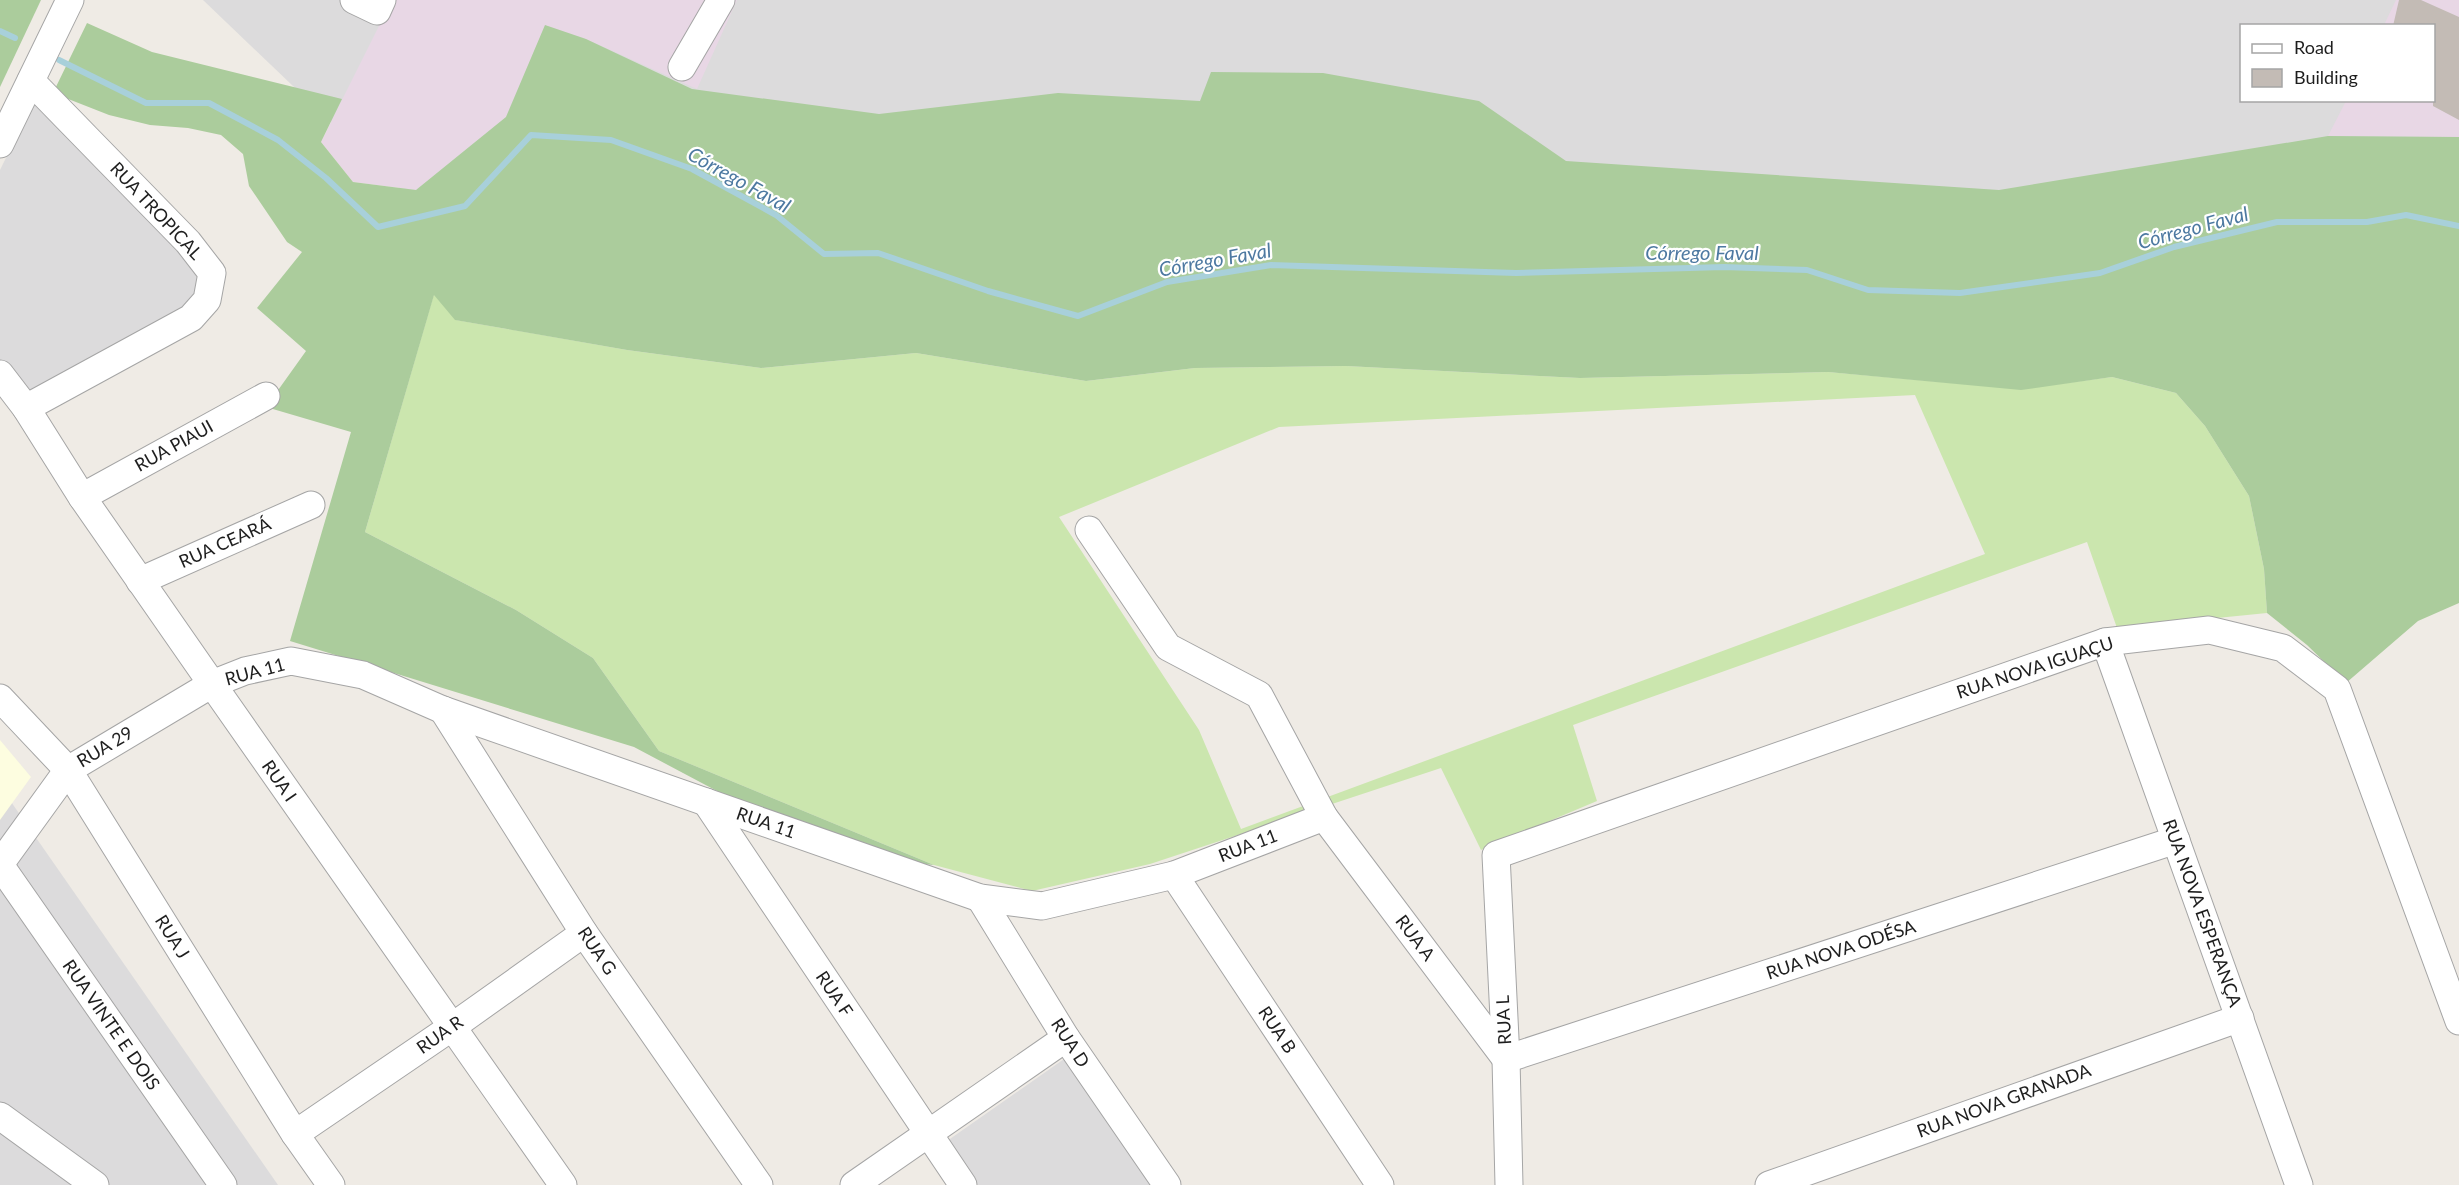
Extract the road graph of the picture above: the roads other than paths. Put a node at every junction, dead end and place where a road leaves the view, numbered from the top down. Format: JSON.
{"nodes":[{"id":1,"x":70,"y":0,"type":"edge"},
{"id":2,"x":354,"y":0,"type":"edge"},
{"id":3,"x":382,"y":0,"type":"edge"},
{"id":4,"x":721,"y":0,"type":"edge"},
{"id":5,"x":682,"y":67,"type":"dead end"},
{"id":6,"x":31,"y":81,"type":"junction"},
{"id":7,"x":0,"y":144,"type":"edge"},
{"id":8,"x":0,"y":374,"type":"edge"},
{"id":9,"x":266,"y":396,"type":"dead end"},
{"id":10,"x":26,"y":408,"type":"junction"},
{"id":11,"x":82,"y":497,"type":"junction"},
{"id":12,"x":311,"y":505,"type":"dead end"},
{"id":13,"x":1089,"y":530,"type":"dead end"},
{"id":14,"x":140,"y":581,"type":"junction"},
{"id":15,"x":2105,"y":642,"type":"junction"},
{"id":16,"x":212,"y":684,"type":"junction"},
{"id":17,"x":0,"y":698,"type":"edge"},
{"id":18,"x":443,"y":710,"type":"junction"},
{"id":19,"x":68,"y":770,"type":"junction"},
{"id":20,"x":706,"y":802,"type":"junction"},
{"id":21,"x":1324,"y":817,"type":"junction"},
{"id":22,"x":2176,"y":840,"type":"junction"},
{"id":23,"x":1496,"y":855,"type":"joint"},
{"id":24,"x":0,"y":864,"type":"edge"},
{"id":25,"x":1174,"y":875,"type":"junction"},
{"id":26,"x":980,"y":898,"type":"junction"},
{"id":27,"x":584,"y":933,"type":"junction"},
{"id":28,"x":2240,"y":1018,"type":"junction"},
{"id":29,"x":2459,"y":1022,"type":"edge"},
{"id":30,"x":452,"y":1027,"type":"junction"},
{"id":31,"x":1066,"y":1038,"type":"junction"},
{"id":32,"x":1506,"y":1059,"type":"junction"},
{"id":33,"x":0,"y":1116,"type":"edge"},
{"id":34,"x":295,"y":1134,"type":"junction"},
{"id":35,"x":927,"y":1134,"type":"junction"},
{"id":36,"x":94,"y":1185,"type":"edge"},
{"id":37,"x":223,"y":1185,"type":"edge"},
{"id":38,"x":331,"y":1185,"type":"edge"},
{"id":39,"x":563,"y":1185,"type":"edge"},
{"id":40,"x":759,"y":1185,"type":"edge"},
{"id":41,"x":854,"y":1185,"type":"edge"},
{"id":42,"x":963,"y":1185,"type":"edge"},
{"id":43,"x":1167,"y":1185,"type":"edge"},
{"id":44,"x":1380,"y":1185,"type":"edge"},
{"id":45,"x":1509,"y":1185,"type":"edge"},
{"id":46,"x":1768,"y":1185,"type":"edge"},
{"id":47,"x":2299,"y":1185,"type":"edge"}],
"edges":[{"from":1,"to":6,"type":"street"},
{"from":2,"to":3,"type":"street"},
{"from":4,"to":5,"type":"street"},
{"from":6,"to":7,"type":"street"},
{"from":6,"to":10,"type":"street","name":"RUA TROPICAL"},
{"from":8,"to":10,"type":"street","name":"RUA I"},
{"from":9,"to":11,"type":"street","name":"RUA PIAUI"},
{"from":10,"to":11,"type":"street","name":"RUA I"},
{"from":11,"to":14,"type":"street","name":"RUA I"},
{"from":12,"to":14,"type":"street","name":"RUA CEARÁ"},
{"from":13,"to":21,"type":"street","name":"RUA A"},
{"from":14,"to":16,"type":"street","name":"RUA I"},
{"from":15,"to":22,"type":"street","name":"RUA NOVA ESPERANÇA"},
{"from":15,"to":23,"type":"street","name":"RUA NOVA IGUAÇU"},
{"from":15,"to":29,"type":"street","name":"RUA NOVA IGUAÇU"},
{"from":16,"to":18,"type":"street","name":"RUA 11"},
{"from":16,"to":19,"type":"street","name":"RUA 29"},
{"from":16,"to":30,"type":"street","name":"RUA I"},
{"from":17,"to":19,"type":"street","name":"RUA J"},
{"from":18,"to":20,"type":"street","name":"RUA 11"},
{"from":18,"to":27,"type":"street","name":"RUA G"},
{"from":19,"to":24,"type":"street","name":"RUA 29"},
{"from":19,"to":34,"type":"street","name":"RUA J"},
{"from":20,"to":26,"type":"street","name":"RUA 11"},
{"from":20,"to":35,"type":"street","name":"RUA F"},
{"from":21,"to":25,"type":"street","name":"RUA 11"},
{"from":21,"to":32,"type":"street","name":"RUA A"},
{"from":22,"to":28,"type":"street","name":"RUA NOVA ESPERANÇA"},
{"from":22,"to":32,"type":"street","name":"RUA NOVA ODÉSA"},
{"from":23,"to":32,"type":"street","name":"RUA L"},
{"from":24,"to":37,"type":"street","name":"RUA VINTE E DOIS"},
{"from":25,"to":26,"type":"street","name":"RUA 11"},
{"from":25,"to":44,"type":"street","name":"RUA B"},
{"from":26,"to":31,"type":"street","name":"RUA D"},
{"from":27,"to":30,"type":"street","name":"RUA R"},
{"from":27,"to":40,"type":"street","name":"RUA G"},
{"from":28,"to":46,"type":"street","name":"RUA NOVA GRANADA"},
{"from":28,"to":47,"type":"street","name":"RUA NOVA ESPERANÇA"},
{"from":30,"to":34,"type":"street","name":"RUA R"},
{"from":30,"to":39,"type":"street","name":"RUA I"},
{"from":31,"to":35,"type":"street"},
{"from":31,"to":43,"type":"street","name":"RUA D"},
{"from":32,"to":45,"type":"street","name":"RUA L"},
{"from":33,"to":36,"type":"street"},
{"from":34,"to":38,"type":"street","name":"RUA J"},
{"from":35,"to":41,"type":"street"},
{"from":35,"to":42,"type":"street","name":"RUA F"}]}
